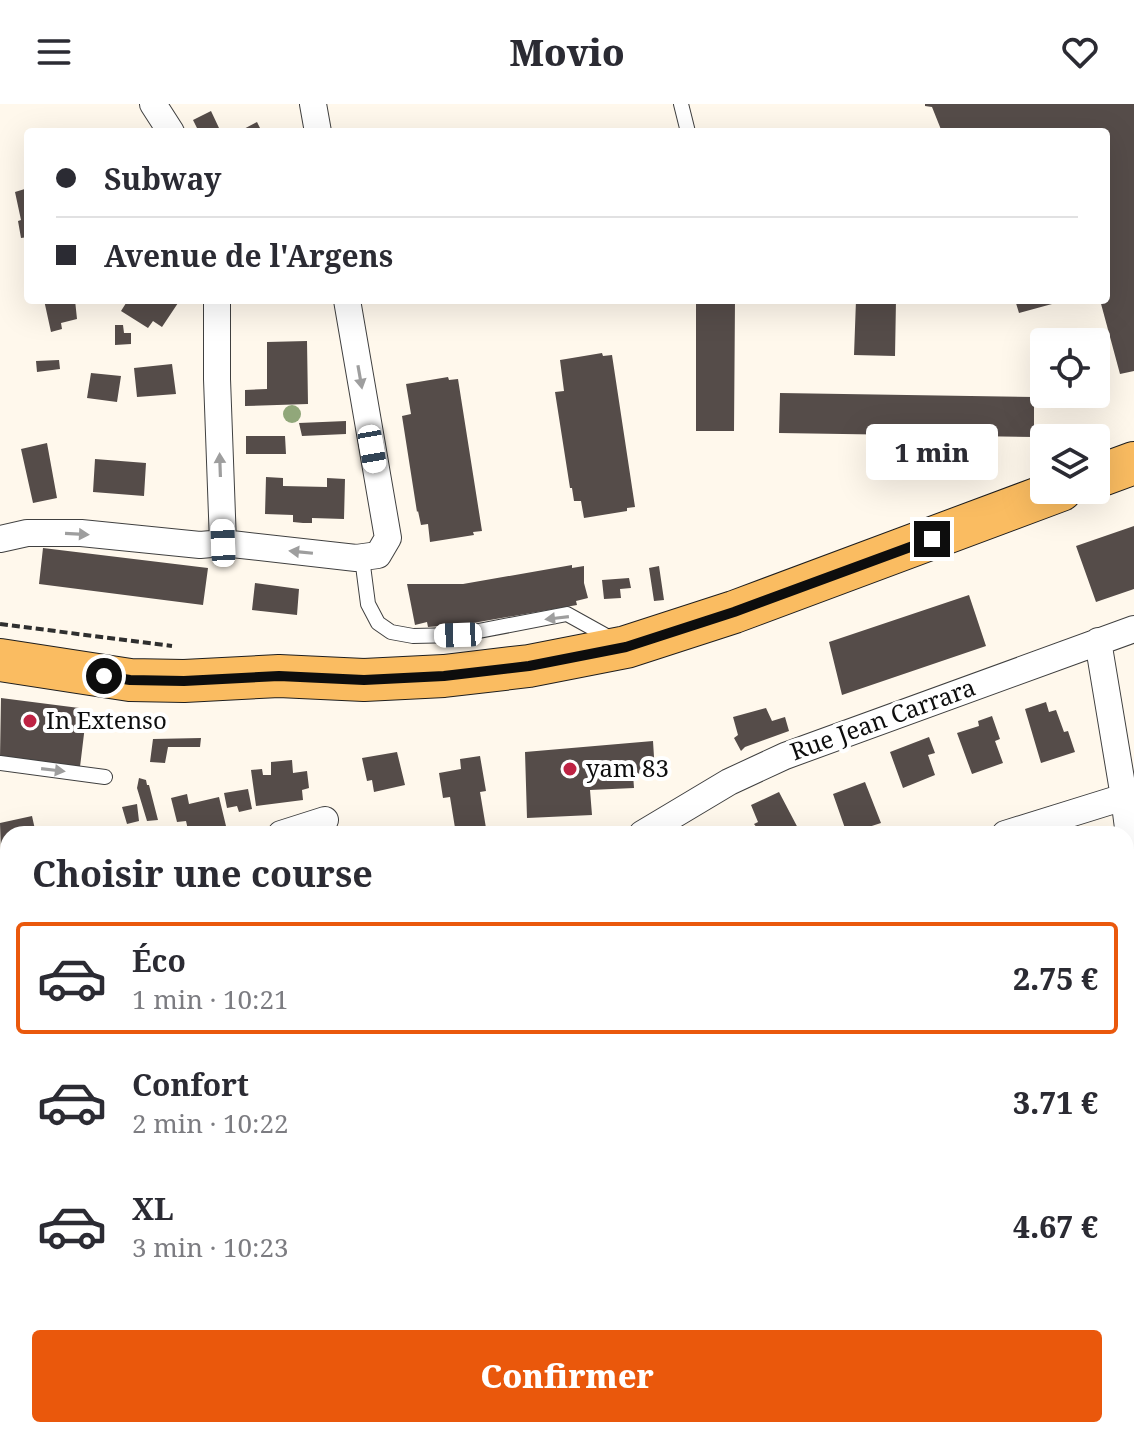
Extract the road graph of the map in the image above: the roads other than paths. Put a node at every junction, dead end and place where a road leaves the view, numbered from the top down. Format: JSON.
{"nodes":[{"id":1,"x":153,"y":104,"type":"edge"},
{"id":2,"x":313,"y":104,"type":"edge"},
{"id":3,"x":681,"y":104,"type":"edge"},
{"id":4,"x":168,"y":128,"type":"edge"},
{"id":5,"x":317,"y":128,"type":"edge"},
{"id":6,"x":687,"y":128,"type":"edge"},
{"id":7,"x":217,"y":304,"type":"edge"},
{"id":8,"x":348,"y":304,"type":"edge"},
{"id":9,"x":1134,"y":463,"type":"edge"},
{"id":10,"x":1110,"y":472,"type":"edge"},
{"id":11,"x":1030,"y":502,"type":"edge"},
{"id":12,"x":0,"y":539,"type":"edge"},
{"id":13,"x":223,"y":543,"type":"junction"},
{"id":14,"x":370,"y":557,"type":"junction"},
{"id":15,"x":1134,"y":629,"type":"edge"},
{"id":16,"x":0,"y":631,"type":"edge"},
{"id":17,"x":1098,"y":641,"type":"junction"},
{"id":18,"x":626,"y":647,"type":"junction"},
{"id":19,"x":0,"y":660,"type":"edge"},
{"id":20,"x":279,"y":676,"type":"junction"},
{"id":21,"x":0,"y":763,"type":"edge"},
{"id":22,"x":105,"y":777,"type":"dead end"},
{"id":23,"x":1124,"y":797,"type":"junction"},
{"id":24,"x":325,"y":820,"type":"dead end"},
{"id":25,"x":306,"y":826,"type":"edge"},
{"id":26,"x":655,"y":826,"type":"edge"},
{"id":27,"x":1031,"y":826,"type":"edge"},
{"id":28,"x":1128,"y":826,"type":"edge"}],
"edges":[{"from":1,"to":4,"type":"street"},
{"from":2,"to":5,"type":"street"},
{"from":3,"to":6,"type":"lane"},
{"from":13,"to":7,"type":"street","one_way":true},
{"from":8,"to":14,"type":"street","one_way":true},
{"from":9,"to":10,"type":"main road"},
{"from":11,"to":18,"type":"main road"},
{"from":12,"to":13,"type":"street","one_way":true},
{"from":14,"to":13,"type":"street","one_way":true},
{"from":18,"to":14,"type":"lane","one_way":true},
{"from":15,"to":17,"type":"street","name":"Rue Jean Carrara"},
{"from":16,"to":20,"type":"main road"},
{"from":17,"to":23,"type":"street"},
{"from":17,"to":26,"type":"street","name":"Rue Jean Carrara"},
{"from":18,"to":20,"type":"main road"},
{"from":19,"to":20,"type":"main road"},
{"from":21,"to":22,"type":"lane","one_way":true},
{"from":23,"to":27,"type":"street"},
{"from":23,"to":28,"type":"street"},
{"from":24,"to":25,"type":"street"}]}
